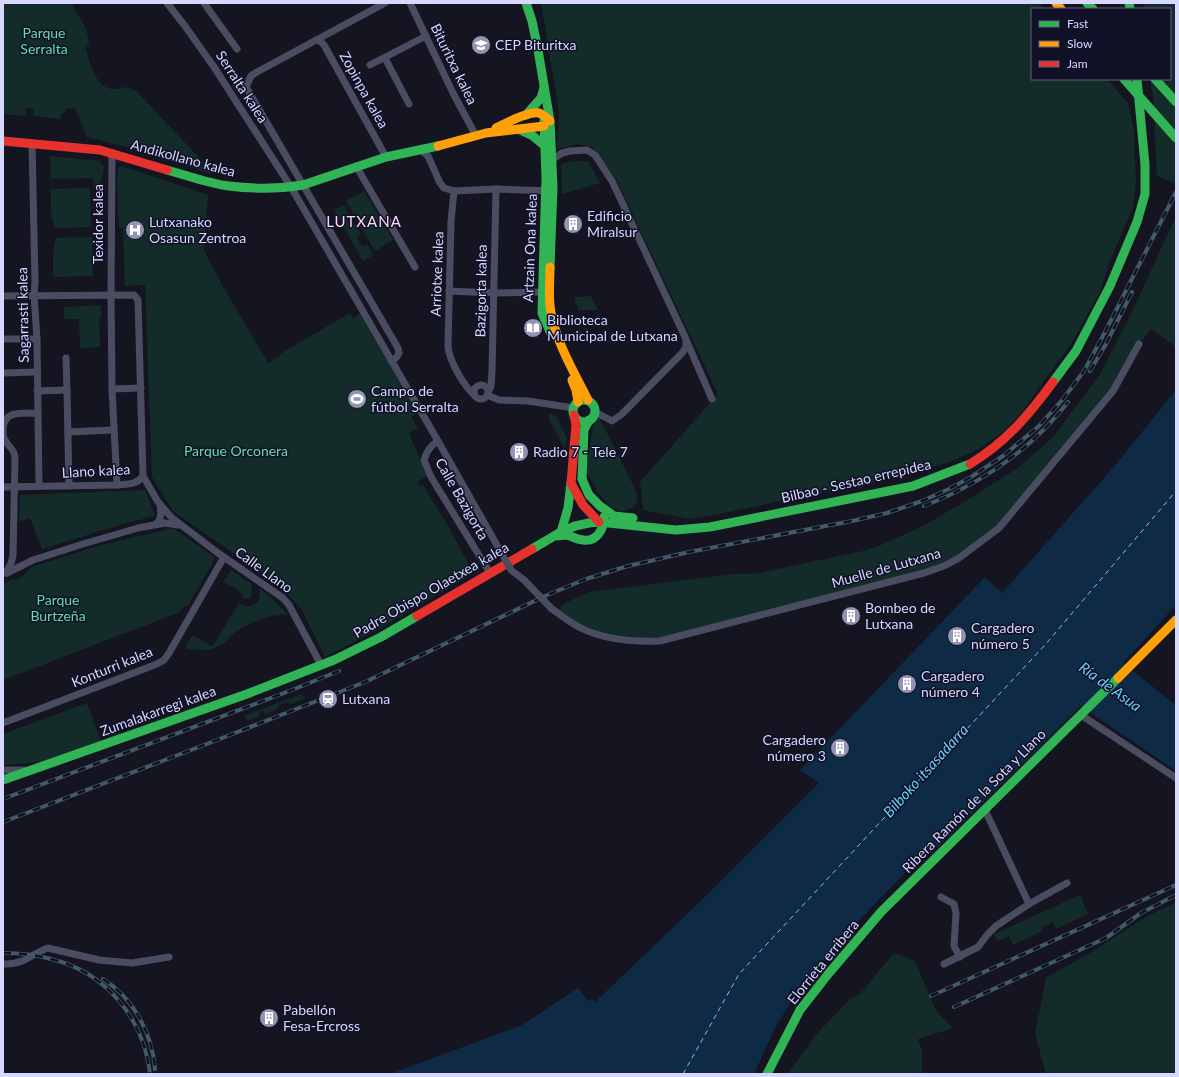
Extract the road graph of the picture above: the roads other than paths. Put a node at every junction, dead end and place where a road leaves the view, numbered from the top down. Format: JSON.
{"nodes":[{"id":1,"x":166,"y":3,"type":"edge"},
{"id":2,"x":204,"y":3,"type":"edge"},
{"id":3,"x":385,"y":3,"type":"edge"},
{"id":4,"x":410,"y":3,"type":"edge"},
{"id":5,"x":526,"y":3,"type":"edge"},
{"id":6,"x":426,"y":36,"type":"junction"},
{"id":7,"x":316,"y":40,"type":"junction"},
{"id":8,"x":237,"y":49,"type":"dead end"},
{"id":9,"x":385,"y":58,"type":"junction"},
{"id":10,"x":370,"y":66,"type":"dead end"},
{"id":11,"x":1125,"y":80,"type":"edge"},
{"id":12,"x":1137,"y":80,"type":"edge"},
{"id":13,"x":1156,"y":80,"type":"edge"},
{"id":14,"x":545,"y":87,"type":"junction"},
{"id":15,"x":1176,"y":102,"type":"edge"},
{"id":16,"x":409,"y":104,"type":"dead end"},
{"id":17,"x":525,"y":116,"type":"junction"},
{"id":18,"x":546,"y":121,"type":"junction"},
{"id":19,"x":517,"y":129,"type":"junction"},
{"id":20,"x":486,"y":133,"type":"junction"},
{"id":21,"x":476,"y":136,"type":"junction"},
{"id":22,"x":1176,"y":138,"type":"edge"},
{"id":23,"x":3,"y":141,"type":"edge"},
{"id":24,"x":32,"y":143,"type":"junction"},
{"id":25,"x":545,"y":146,"type":"junction"},
{"id":26,"x":432,"y":147,"type":"junction"},
{"id":27,"x":421,"y":150,"type":"junction"},
{"id":28,"x":112,"y":153,"type":"junction"},
{"id":29,"x":428,"y":156,"type":"junction"},
{"id":30,"x":386,"y":157,"type":"junction"},
{"id":31,"x":552,"y":159,"type":"junction"},
{"id":32,"x":356,"y":166,"type":"junction"},
{"id":33,"x":303,"y":185,"type":"junction"},
{"id":34,"x":291,"y":187,"type":"junction"},
{"id":35,"x":496,"y":189,"type":"junction"},
{"id":36,"x":454,"y":191,"type":"junction"},
{"id":37,"x":549,"y":191,"type":"junction"},
{"id":38,"x":310,"y":197,"type":"junction"},
{"id":39,"x":298,"y":200,"type":"junction"},
{"id":40,"x":415,"y":267,"type":"dead end"},
{"id":41,"x":449,"y":291,"type":"junction"},
{"id":42,"x":545,"y":292,"type":"junction"},
{"id":43,"x":494,"y":293,"type":"junction"},
{"id":44,"x":34,"y":295,"type":"junction"},
{"id":45,"x":3,"y":296,"type":"edge"},
{"id":46,"x":111,"y":296,"type":"junction"},
{"id":47,"x":3,"y":339,"type":"edge"},
{"id":48,"x":37,"y":339,"type":"junction"},
{"id":49,"x":686,"y":339,"type":"junction"},
{"id":50,"x":1139,"y":344,"type":"dead end"},
{"id":51,"x":66,"y":358,"type":"dead end"},
{"id":52,"x":391,"y":361,"type":"junction"},
{"id":53,"x":37,"y":372,"type":"junction"},
{"id":54,"x":3,"y":373,"type":"edge"},
{"id":55,"x":141,"y":388,"type":"junction"},
{"id":56,"x":112,"y":389,"type":"junction"},
{"id":57,"x":67,"y":390,"type":"junction"},
{"id":58,"x":37,"y":391,"type":"junction"},
{"id":59,"x":488,"y":394,"type":"junction"},
{"id":60,"x":475,"y":396,"type":"junction"},
{"id":61,"x":712,"y":399,"type":"dead end"},
{"id":62,"x":588,"y":400,"type":"junction"},
{"id":63,"x":575,"y":408,"type":"junction"},
{"id":64,"x":38,"y":413,"type":"junction"},
{"id":65,"x":600,"y":414,"type":"junction"},
{"id":66,"x":589,"y":420,"type":"junction"},
{"id":67,"x":113,"y":430,"type":"junction"},
{"id":68,"x":68,"y":432,"type":"junction"},
{"id":69,"x":438,"y":441,"type":"junction"},
{"id":70,"x":143,"y":476,"type":"junction"},
{"id":71,"x":571,"y":483,"type":"junction"},
{"id":72,"x":117,"y":485,"type":"junction"},
{"id":73,"x":39,"y":486,"type":"junction"},
{"id":74,"x":69,"y":486,"type":"junction"},
{"id":75,"x":3,"y":487,"type":"edge"},
{"id":76,"x":15,"y":487,"type":"junction"},
{"id":77,"x":160,"y":504,"type":"junction"},
{"id":78,"x":600,"y":506,"type":"junction"},
{"id":79,"x":614,"y":516,"type":"junction"},
{"id":80,"x":600,"y":520,"type":"junction"},
{"id":81,"x":156,"y":524,"type":"junction"},
{"id":82,"x":180,"y":526,"type":"junction"},
{"id":83,"x":710,"y":527,"type":"junction"},
{"id":84,"x":188,"y":531,"type":"joint"},
{"id":85,"x":557,"y":534,"type":"junction"},
{"id":86,"x":13,"y":556,"type":"junction"},
{"id":87,"x":224,"y":558,"type":"junction"},
{"id":88,"x":33,"y":560,"type":"junction"},
{"id":89,"x":511,"y":570,"type":"joint"},
{"id":90,"x":490,"y":573,"type":"junction"},
{"id":91,"x":4,"y":574,"type":"edge"},
{"id":92,"x":1176,"y":620,"type":"edge"},
{"id":93,"x":321,"y":665,"type":"junction"},
{"id":94,"x":1084,"y":713,"type":"junction"},
{"id":95,"x":3,"y":724,"type":"edge"},
{"id":96,"x":44,"y":764,"type":"junction"},
{"id":97,"x":3,"y":770,"type":"edge"},
{"id":98,"x":24,"y":770,"type":"junction"},
{"id":99,"x":3,"y":777,"type":"edge"},
{"id":100,"x":1176,"y":778,"type":"edge"},
{"id":101,"x":3,"y":780,"type":"edge"},
{"id":102,"x":985,"y":810,"type":"junction"},
{"id":103,"x":1067,"y":883,"type":"dead end"},
{"id":104,"x":941,"y":897,"type":"dead end"},
{"id":105,"x":1029,"y":904,"type":"junction"},
{"id":106,"x":881,"y":912,"type":"joint"},
{"id":107,"x":169,"y":957,"type":"dead end"},
{"id":108,"x":960,"y":957,"type":"junction"},
{"id":109,"x":3,"y":964,"type":"edge"},
{"id":110,"x":944,"y":964,"type":"dead end"},
{"id":111,"x":766,"y":1074,"type":"edge"}],
"edges":[{"from":1,"to":34,"type":"street","name":"Serralta kalea"},
{"from":2,"to":8,"type":"street","name":"Serralta kalea"},
{"from":3,"to":7,"type":"street"},
{"from":4,"to":6,"type":"street","name":"Bituritxa kalea"},
{"from":5,"to":14,"type":"main road","name":"Artzain Ona kalea"},
{"from":6,"to":9,"type":"street"},
{"from":6,"to":21,"type":"street","name":"Bituritxa kalea"},
{"from":7,"to":30,"type":"street","name":"Zopinpa kalea"},
{"from":7,"to":33,"type":"street","name":"Serralta kalea"},
{"from":9,"to":10,"type":"street"},
{"from":9,"to":16,"type":"street"},
{"from":11,"to":22,"type":"main road","bridge":true},
{"from":12,"to":83,"type":"main road","name":"Bilbao - Sestao errepidea"},
{"from":13,"to":15,"type":"main road"},
{"from":14,"to":17,"type":"main road"},
{"from":14,"to":18,"type":"main road","name":"Artzain Ona kalea"},
{"from":17,"to":18,"type":"main road"},
{"from":17,"to":20,"type":"main road"},
{"from":18,"to":19,"type":"main road","name":"Andikollano kalea"},
{"from":18,"to":25,"type":"main road","name":"Artzain Ona kalea"},
{"from":18,"to":31,"type":"main road","name":"Artzain Ona kalea"},
{"from":19,"to":20,"type":"main road","name":"Andikollano kalea"},
{"from":19,"to":25,"type":"main road"},
{"from":20,"to":21,"type":"main road","name":"Andikollano kalea"},
{"from":21,"to":26,"type":"main road","name":"Andikollano kalea"},
{"from":23,"to":24,"type":"main road","name":"Andikollano kalea"},
{"from":24,"to":28,"type":"main road","name":"Andikollano kalea"},
{"from":24,"to":44,"type":"street","name":"Sagarrasti kalea"},
{"from":25,"to":37,"type":"main road","name":"Artzain Ona kalea"},
{"from":26,"to":27,"type":"main road","name":"Andikollano kalea"},
{"from":26,"to":29,"type":"street"},
{"from":27,"to":29,"type":"street"},
{"from":27,"to":30,"type":"main road","name":"Andikollano kalea"},
{"from":28,"to":34,"type":"main road","name":"Andikollano kalea"},
{"from":28,"to":46,"type":"street","name":"Texidor kalea"},
{"from":29,"to":36,"type":"street"},
{"from":30,"to":32,"type":"main road","name":"Andikollano kalea"},
{"from":31,"to":37,"type":"main road","name":"Artzain Ona kalea"},
{"from":31,"to":49,"type":"street"},
{"from":32,"to":33,"type":"main road","name":"Andikollano kalea"},
{"from":32,"to":40,"type":"street"},
{"from":33,"to":34,"type":"main road","name":"Andikollano kalea"},
{"from":33,"to":38,"type":"street","name":"Serralta kalea"},
{"from":34,"to":39,"type":"street","name":"Serralta kalea"},
{"from":35,"to":36,"type":"street"},
{"from":35,"to":37,"type":"street"},
{"from":35,"to":43,"type":"street","name":"Bazigorta kalea"},
{"from":36,"to":41,"type":"street","name":"Arriotxe kalea"},
{"from":37,"to":42,"type":"main road","name":"Artzain Ona kalea"},
{"from":38,"to":39,"type":"street"},
{"from":38,"to":52,"type":"street","name":"Serralta kalea"},
{"from":39,"to":52,"type":"street","name":"Serralta kalea"},
{"from":41,"to":43,"type":"street"},
{"from":41,"to":60,"type":"street","name":"Arriotxe kalea"},
{"from":42,"to":43,"type":"street"},
{"from":42,"to":62,"type":"main road","name":"Artzain Ona kalea"},
{"from":42,"to":63,"type":"main road","name":"Artzain Ona kalea"},
{"from":43,"to":59,"type":"street","name":"Bazigorta kalea"},
{"from":44,"to":45,"type":"street"},
{"from":44,"to":46,"type":"street"},
{"from":44,"to":48,"type":"street","name":"Sagarrasti kalea"},
{"from":46,"to":55,"type":"street"},
{"from":46,"to":56,"type":"street","name":"Texidor kalea"},
{"from":47,"to":48,"type":"street"},
{"from":48,"to":53,"type":"street","name":"Sagarrasti kalea"},
{"from":49,"to":61,"type":"street"},
{"from":49,"to":65,"type":"street"},
{"from":50,"to":89,"type":"street","name":"Muelle de Lutxana","bridge":true},
{"from":51,"to":57,"type":"street"},
{"from":52,"to":69,"type":"street","name":"Serralta kalea"},
{"from":53,"to":54,"type":"street"},
{"from":53,"to":58,"type":"street","name":"Sagarrasti kalea"},
{"from":55,"to":56,"type":"street"},
{"from":55,"to":70,"type":"street"},
{"from":56,"to":67,"type":"street","name":"Texidor kalea"},
{"from":57,"to":58,"type":"street"},
{"from":57,"to":68,"type":"street"},
{"from":58,"to":64,"type":"street","name":"Sagarrasti kalea"},
{"from":59,"to":60,"type":"street"},
{"from":59,"to":60,"type":"street"},
{"from":59,"to":63,"type":"street"},
{"from":62,"to":63,"type":"main road"},
{"from":62,"to":65,"type":"main road","name":"Artzain Ona kalea"},
{"from":63,"to":66,"type":"main road"},
{"from":63,"to":71,"type":"main road","name":"Artzain Ona kalea"},
{"from":64,"to":73,"type":"street","name":"Sagarrasti kalea"},
{"from":64,"to":76,"type":"street"},
{"from":65,"to":66,"type":"main road"},
{"from":66,"to":78,"type":"main road"},
{"from":67,"to":68,"type":"street"},
{"from":67,"to":72,"type":"street","name":"Texidor kalea"},
{"from":68,"to":74,"type":"street"},
{"from":69,"to":89,"type":"street","name":"Serralta kalea","bridge":true},
{"from":69,"to":90,"type":"street","name":"Calle Bazigorta"},
{"from":70,"to":72,"type":"street","name":"Llano kalea"},
{"from":70,"to":77,"type":"street","name":"Llano kalea"},
{"from":71,"to":80,"type":"main road"},
{"from":71,"to":85,"type":"main road","name":"Artzain Ona kalea"},
{"from":72,"to":74,"type":"street","name":"Llano kalea"},
{"from":73,"to":74,"type":"street","name":"Llano kalea"},
{"from":73,"to":76,"type":"street","name":"Llano kalea"},
{"from":75,"to":76,"type":"street","name":"Llano kalea"},
{"from":76,"to":86,"type":"street","name":"Llano kalea"},
{"from":77,"to":81,"type":"street"},
{"from":77,"to":82,"type":"street","name":"Llano kalea"},
{"from":78,"to":79,"type":"main road"},
{"from":78,"to":80,"type":"main road"},
{"from":79,"to":80,"type":"main road"},
{"from":79,"to":83,"type":"main road"},
{"from":80,"to":83,"type":"main road"},
{"from":80,"to":85,"type":"main road","name":"Padre Obispo Olaetxea kalea"},
{"from":80,"to":85,"type":"main road"},
{"from":81,"to":82,"type":"street","name":"Llano kalea"},
{"from":81,"to":88,"type":"street","name":"Llano kalea"},
{"from":82,"to":84,"type":"street","name":"Llano kalea"},
{"from":84,"to":87,"type":"street","name":"Calle Llano"},
{"from":85,"to":90,"type":"main road","name":"Padre Obispo Olaetxea kalea"},
{"from":86,"to":88,"type":"street","name":"Llano kalea"},
{"from":86,"to":91,"type":"street","name":"Llano kalea"},
{"from":87,"to":93,"type":"street","name":"Calle Llano"},
{"from":87,"to":95,"type":"street","name":"Konturri kalea"},
{"from":88,"to":91,"type":"street","name":"Llano kalea"},
{"from":90,"to":93,"type":"main road","name":"Padre Obispo Olaetxea kalea"},
{"from":92,"to":94,"type":"main road","name":"Ribera Ramón de la Sota y Llano"},
{"from":93,"to":96,"type":"main road","name":"Zumalakarregi kalea"},
{"from":94,"to":100,"type":"street"},
{"from":94,"to":102,"type":"main road","name":"Ribera Ramón de la Sota y Llano"},
{"from":96,"to":98,"type":"main road"},
{"from":96,"to":101,"type":"main road","name":"Zumalakarregi kalea"},
{"from":97,"to":98,"type":"street"},
{"from":98,"to":99,"type":"main road"},
{"from":102,"to":105,"type":"street"},
{"from":102,"to":106,"type":"main road","name":"Ribera Ramón de la Sota y Llano"},
{"from":103,"to":105,"type":"street"},
{"from":104,"to":108,"type":"street"},
{"from":105,"to":108,"type":"street"},
{"from":106,"to":111,"type":"main road","name":"Elorrieta erribera"},
{"from":107,"to":109,"type":"street"},
{"from":108,"to":110,"type":"street"}]}
